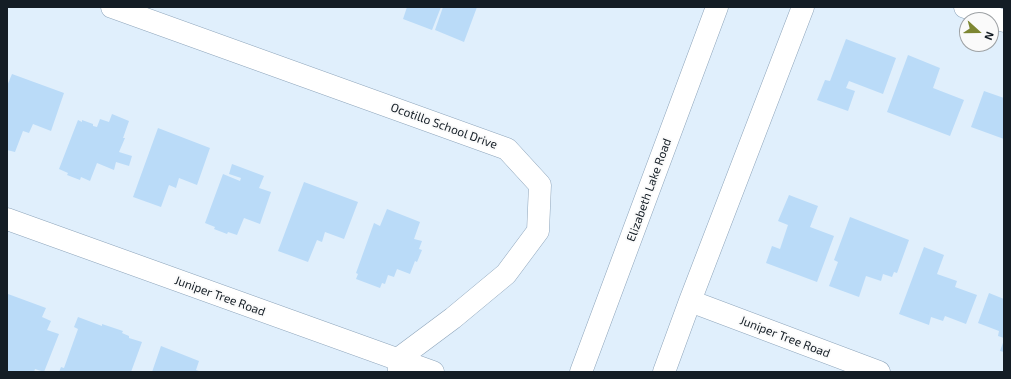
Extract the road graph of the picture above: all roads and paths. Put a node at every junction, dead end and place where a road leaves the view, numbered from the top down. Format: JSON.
{"nodes":[{"id":1,"x":112,"y":7,"type":"edge"},
{"id":2,"x":717,"y":7,"type":"edge"},
{"id":3,"x":803,"y":7,"type":"edge"},
{"id":4,"x":965,"y":7,"type":"edge"},
{"id":5,"x":1004,"y":21,"type":"edge"},
{"id":6,"x":7,"y":219,"type":"edge"},
{"id":7,"x":690,"y":301,"type":"junction"},
{"id":8,"x":399,"y":366,"type":"edge"},
{"id":9,"x":433,"y":372,"type":"edge"},
{"id":10,"x":581,"y":372,"type":"edge"},
{"id":11,"x":664,"y":372,"type":"edge"},
{"id":12,"x":879,"y":372,"type":"edge"}],
"edges":[{"from":1,"to":8,"type":"street","name":"Ocotillo School Drive"},
{"from":2,"to":10,"type":"street","name":"Elizabeth Lake Road"},
{"from":3,"to":7,"type":"street"},
{"from":4,"to":5,"type":"street"},
{"from":6,"to":8,"type":"street","name":"Juniper Tree Road"},
{"from":7,"to":11,"type":"street"},
{"from":7,"to":12,"type":"street","name":"Juniper Tree Road"},
{"from":8,"to":9,"type":"street","name":"Juniper Tree Road"}]}
